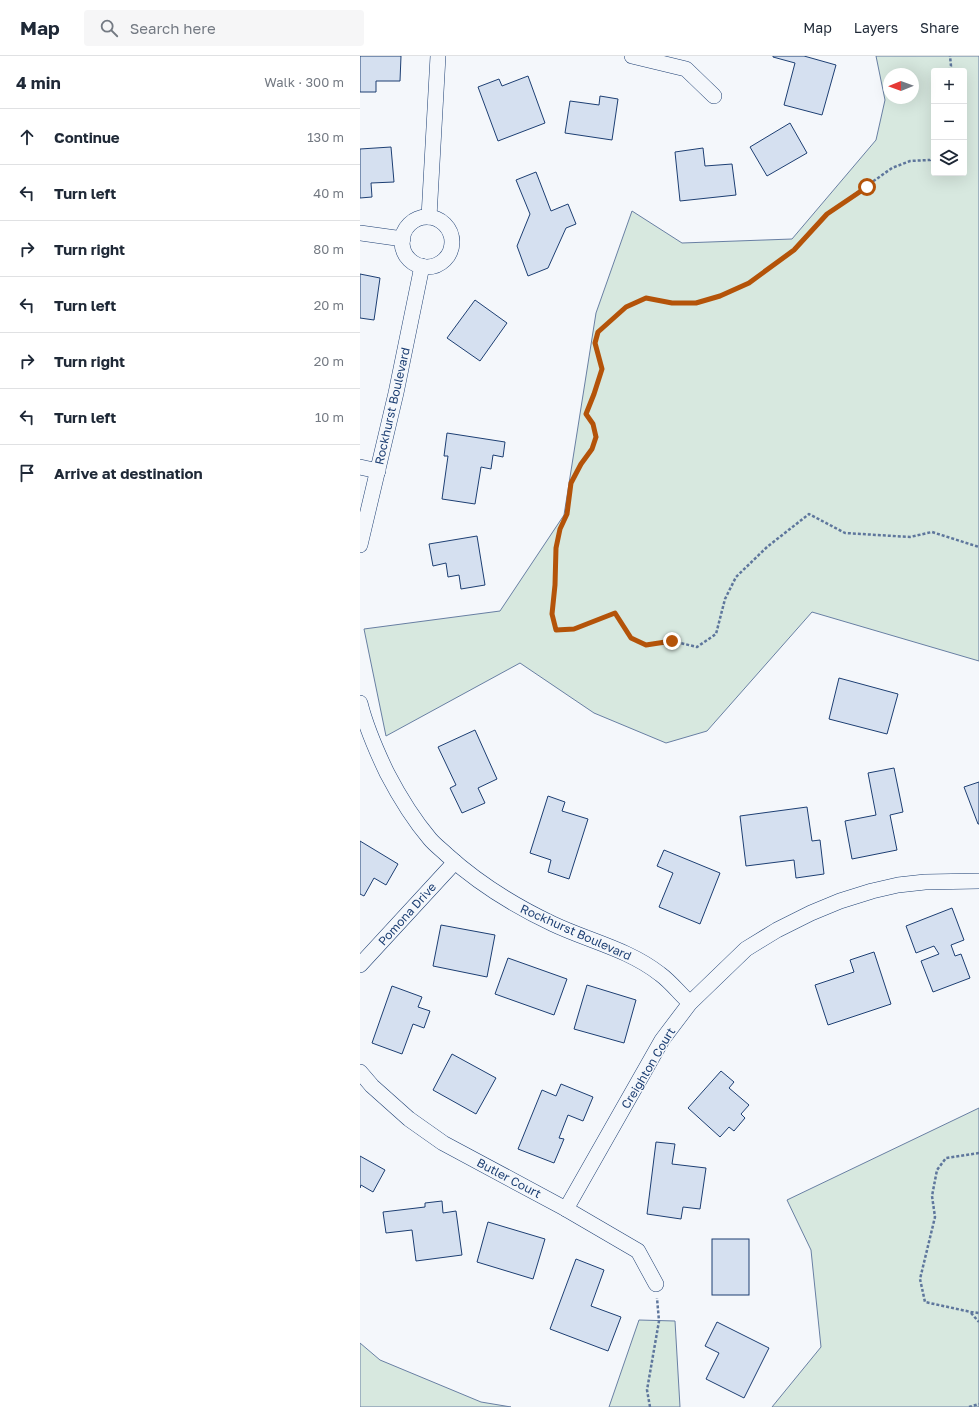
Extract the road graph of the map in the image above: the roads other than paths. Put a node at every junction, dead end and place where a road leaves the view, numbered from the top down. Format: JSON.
{"nodes":[{"id":1,"x":438,"y":56,"type":"edge"},
{"id":2,"x":632,"y":56,"type":"edge"},
{"id":3,"x":714,"y":96,"type":"dead end"},
{"id":4,"x":429,"y":217,"type":"junction"},
{"id":5,"x":360,"y":233,"type":"edge"},
{"id":6,"x":402,"y":239,"type":"junction"},
{"id":7,"x":422,"y":266,"type":"junction"},
{"id":8,"x":360,"y":467,"type":"edge"},
{"id":9,"x":378,"y":471,"type":"junction"},
{"id":10,"x":360,"y":545,"type":"edge"},
{"id":11,"x":360,"y":703,"type":"edge"},
{"id":12,"x":455,"y":862,"type":"junction"},
{"id":13,"x":979,"y":881,"type":"edge"},
{"id":14,"x":360,"y":966,"type":"edge"},
{"id":15,"x":690,"y":1003,"type":"junction"},
{"id":16,"x":360,"y":1072,"type":"edge"},
{"id":17,"x":566,"y":1209,"type":"junction"},
{"id":18,"x":656,"y":1284,"type":"road end"}],
"edges":[{"from":1,"to":4,"type":"street"},
{"from":2,"to":3,"type":"street"},
{"from":4,"to":6,"type":"street"},
{"from":4,"to":7,"type":"street"},
{"from":5,"to":6,"type":"street"},
{"from":6,"to":7,"type":"street"},
{"from":7,"to":9,"type":"street","name":"Rockhurst Boulevard"},
{"from":8,"to":9,"type":"street"},
{"from":9,"to":10,"type":"street","name":"Rockhurst Boulevard"},
{"from":11,"to":12,"type":"street","name":"Rockhurst Boulevard"},
{"from":12,"to":14,"type":"street","name":"Pomona Drive"},
{"from":12,"to":15,"type":"street","name":"Rockhurst Boulevard"},
{"from":13,"to":15,"type":"street","name":"Creighton Court"},
{"from":15,"to":17,"type":"street","name":"Creighton Court"},
{"from":16,"to":17,"type":"street","name":"Butler Court"},
{"from":17,"to":18,"type":"street","name":"Butler Court"}]}
